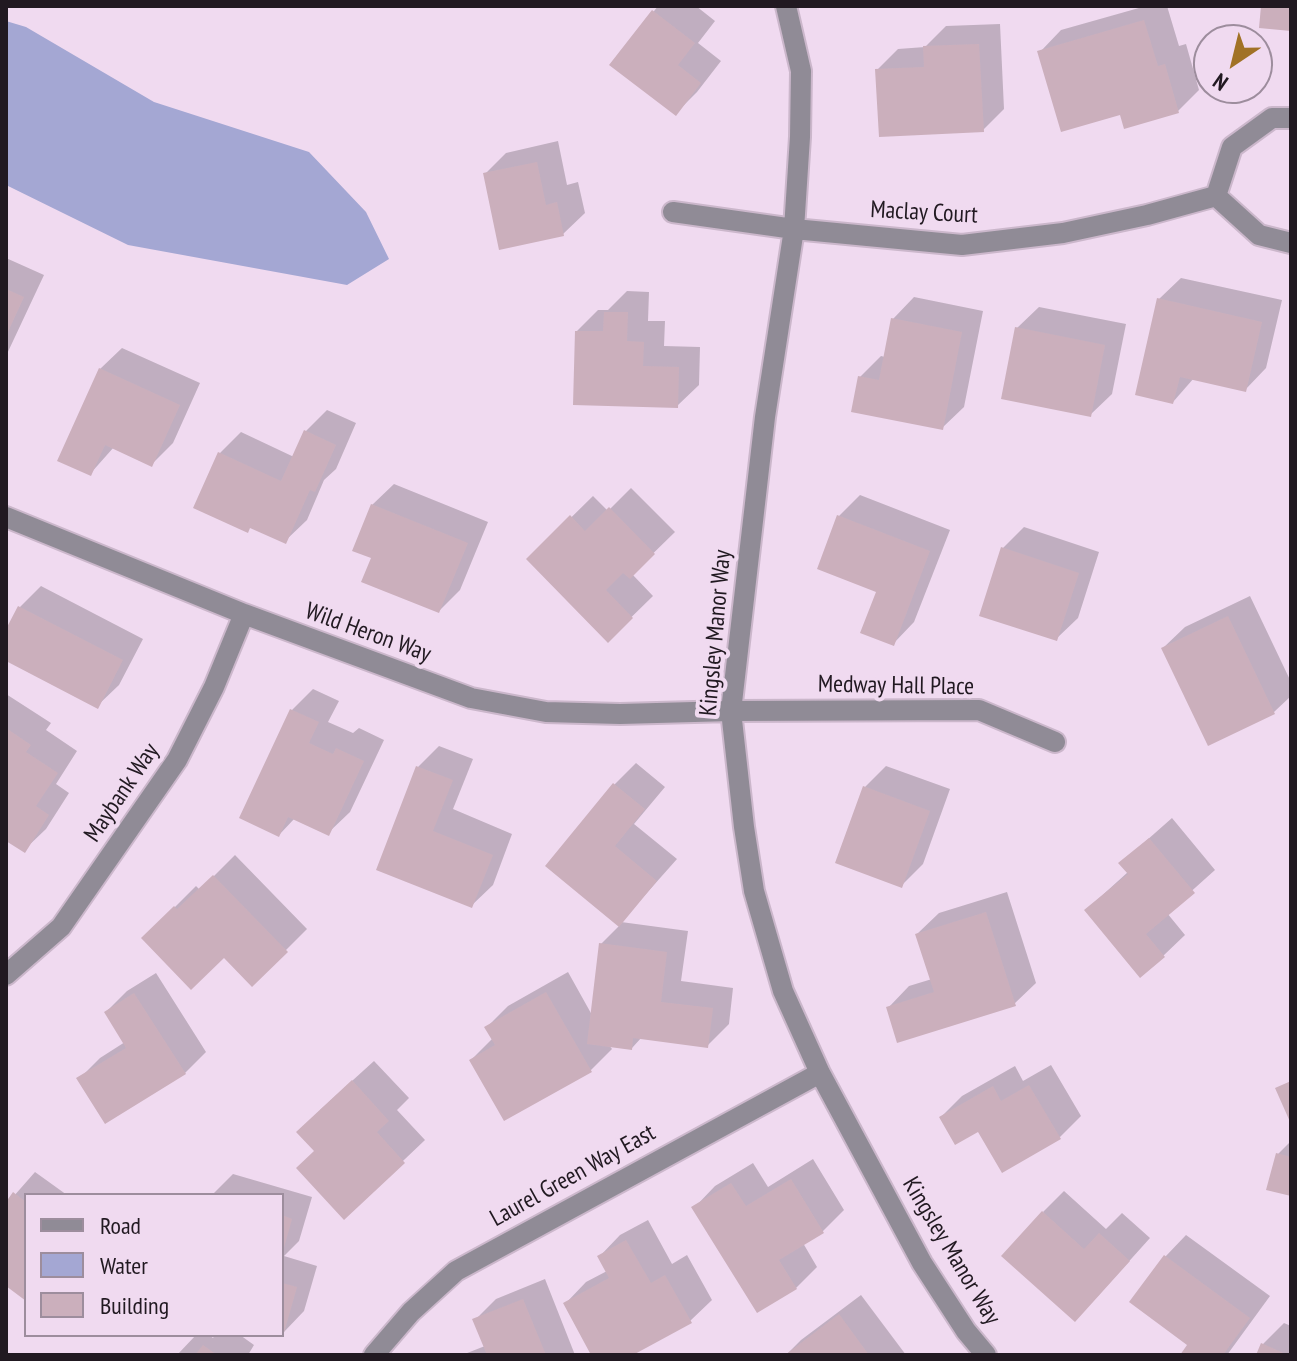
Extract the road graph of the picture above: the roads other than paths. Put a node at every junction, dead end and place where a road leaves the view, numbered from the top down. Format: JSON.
{"nodes":[{"id":1,"x":786,"y":6,"type":"edge"},
{"id":2,"x":1291,"y":118,"type":"edge"},
{"id":3,"x":1216,"y":196,"type":"junction"},
{"id":4,"x":673,"y":212,"type":"dead end"},
{"id":5,"x":794,"y":229,"type":"junction"},
{"id":6,"x":1291,"y":243,"type":"edge"},
{"id":7,"x":6,"y":517,"type":"edge"},
{"id":8,"x":244,"y":614,"type":"junction"},
{"id":9,"x":731,"y":711,"type":"junction"},
{"id":10,"x":1055,"y":742,"type":"dead end"},
{"id":11,"x":6,"y":975,"type":"edge"},
{"id":12,"x":820,"y":1073,"type":"junction"},
{"id":13,"x":374,"y":1355,"type":"edge"},
{"id":14,"x":986,"y":1355,"type":"edge"}],
"edges":[{"from":1,"to":5,"type":"street","name":"Kingsley Manor Way"},
{"from":2,"to":3,"type":"street"},
{"from":3,"to":5,"type":"street","name":"Maclay Court"},
{"from":3,"to":6,"type":"street"},
{"from":4,"to":5,"type":"street","name":"Maclay Court"},
{"from":5,"to":9,"type":"street","name":"Kingsley Manor Way"},
{"from":7,"to":8,"type":"street","name":"Wild Heron Way"},
{"from":8,"to":9,"type":"street","name":"Wild Heron Way"},
{"from":8,"to":11,"type":"street","name":"Maybank Way"},
{"from":9,"to":10,"type":"street","name":"Medway Hall Place"},
{"from":9,"to":12,"type":"street","name":"Kingsley Manor Way"},
{"from":12,"to":13,"type":"street","name":"Laurel Green Way East"},
{"from":12,"to":14,"type":"street","name":"Kingsley Manor Way"}]}
